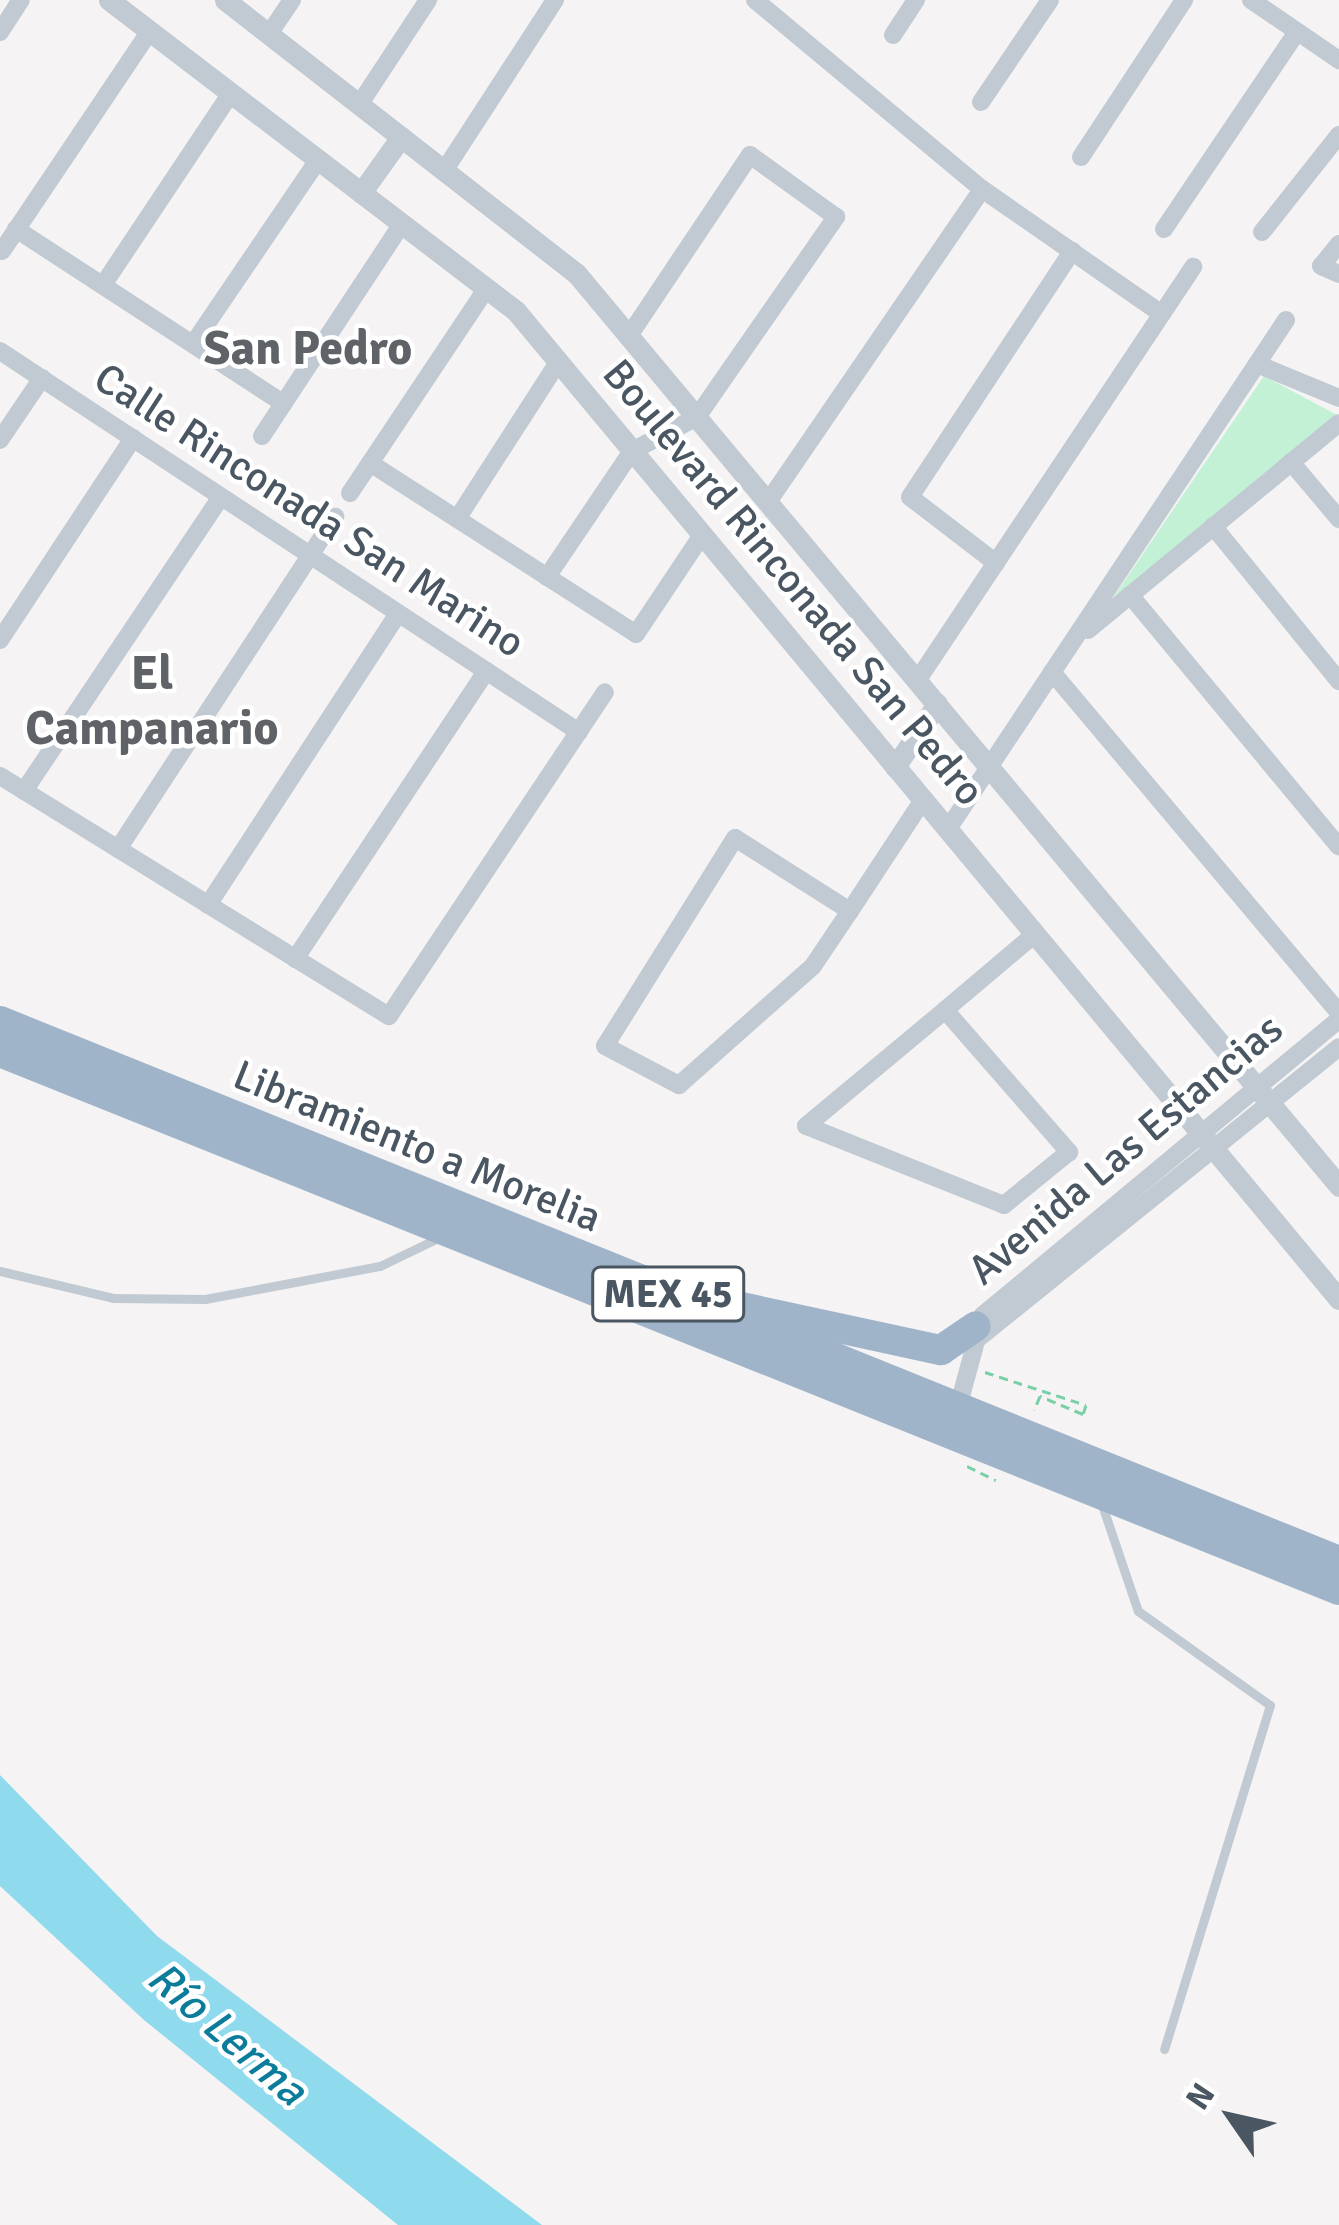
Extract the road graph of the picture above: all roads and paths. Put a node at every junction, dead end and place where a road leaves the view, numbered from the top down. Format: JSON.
{"nodes":[{"id":1,"x":21,"y":0,"type":"edge"},
{"id":2,"x":109,"y":0,"type":"edge"},
{"id":3,"x":225,"y":0,"type":"edge"},
{"id":4,"x":292,"y":0,"type":"edge"},
{"id":5,"x":428,"y":0,"type":"edge"},
{"id":6,"x":555,"y":0,"type":"edge"},
{"id":7,"x":755,"y":0,"type":"edge"},
{"id":8,"x":916,"y":0,"type":"edge"},
{"id":9,"x":1050,"y":0,"type":"edge"},
{"id":10,"x":1184,"y":0,"type":"edge"},
{"id":11,"x":1251,"y":0,"type":"edge"},
{"id":12,"x":150,"y":31,"type":"junction"},
{"id":13,"x":0,"y":32,"type":"edge"},
{"id":14,"x":1298,"y":32,"type":"junction"},
{"id":15,"x":269,"y":34,"type":"junction"},
{"id":16,"x":892,"y":35,"type":"dead end"},
{"id":17,"x":1339,"y":60,"type":"edge"},
{"id":18,"x":231,"y":93,"type":"junction"},
{"id":19,"x":981,"y":102,"type":"dead end"},
{"id":20,"x":359,"y":105,"type":"junction"},
{"id":21,"x":1339,"y":135,"type":"edge"},
{"id":22,"x":401,"y":137,"type":"junction"},
{"id":23,"x":1081,"y":158,"type":"dead end"},
{"id":24,"x":318,"y":160,"type":"junction"},
{"id":25,"x":444,"y":171,"type":"junction"},
{"id":26,"x":982,"y":189,"type":"junction"},
{"id":27,"x":361,"y":193,"type":"junction"},
{"id":28,"x":402,"y":224,"type":"junction"},
{"id":29,"x":16,"y":229,"type":"junction"},
{"id":30,"x":1164,"y":229,"type":"dead end"},
{"id":31,"x":1262,"y":232,"type":"dead end"},
{"id":32,"x":1339,"y":244,"type":"edge"},
{"id":33,"x":2,"y":250,"type":"edge"},
{"id":34,"x":1072,"y":251,"type":"junction"},
{"id":35,"x":1193,"y":267,"type":"dead end"},
{"id":36,"x":1330,"y":270,"type":"edge"},
{"id":37,"x":103,"y":285,"type":"junction"},
{"id":38,"x":486,"y":289,"type":"junction"},
{"id":39,"x":1162,"y":314,"type":"junction"},
{"id":40,"x":1286,"y":320,"type":"dead end"},
{"id":41,"x":629,"y":336,"type":"junction"},
{"id":42,"x":193,"y":344,"type":"junction"},
{"id":43,"x":0,"y":351,"type":"edge"},
{"id":44,"x":558,"y":362,"type":"junction"},
{"id":45,"x":1257,"y":364,"type":"junction"},
{"id":46,"x":42,"y":378,"type":"junction"},
{"id":47,"x":1339,"y":398,"type":"edge"},
{"id":48,"x":283,"y":403,"type":"junction"},
{"id":49,"x":697,"y":417,"type":"junction"},
{"id":50,"x":1339,"y":423,"type":"edge"},
{"id":51,"x":262,"y":436,"type":"dead end"},
{"id":52,"x":133,"y":438,"type":"junction"},
{"id":53,"x":0,"y":440,"type":"edge"},
{"id":54,"x":632,"y":451,"type":"junction"},
{"id":55,"x":1291,"y":462,"type":"junction"},
{"id":56,"x":370,"y":463,"type":"junction"},
{"id":57,"x":350,"y":493,"type":"dead end"},
{"id":58,"x":221,"y":496,"type":"junction"},
{"id":59,"x":768,"y":502,"type":"junction"},
{"id":60,"x":335,"y":517,"type":"dead end"},
{"id":61,"x":1339,"y":519,"type":"edge"},
{"id":62,"x":458,"y":520,"type":"junction"},
{"id":63,"x":1214,"y":526,"type":"junction"},
{"id":64,"x":702,"y":535,"type":"junction"},
{"id":65,"x":310,"y":555,"type":"junction"},
{"id":66,"x":996,"y":563,"type":"junction"},
{"id":67,"x":547,"y":577,"type":"junction"},
{"id":68,"x":1130,"y":595,"type":"junction"},
{"id":69,"x":398,"y":613,"type":"junction"},
{"id":70,"x":0,"y":640,"type":"edge"},
{"id":71,"x":1071,"y":644,"type":"junction"},
{"id":72,"x":486,"y":671,"type":"junction"},
{"id":73,"x":1052,"y":672,"type":"junction"},
{"id":74,"x":917,"y":681,"type":"junction"},
{"id":75,"x":1339,"y":681,"type":"edge"},
{"id":76,"x":605,"y":692,"type":"dead end"},
{"id":77,"x":937,"y":704,"type":"junction"},
{"id":78,"x":579,"y":732,"type":"junction"},
{"id":79,"x":896,"y":766,"type":"junction"},
{"id":80,"x":989,"y":767,"type":"junction"},
{"id":81,"x":0,"y":776,"type":"edge"},
{"id":82,"x":24,"y":791,"type":"junction"},
{"id":83,"x":923,"y":800,"type":"junction"},
{"id":84,"x":948,"y":830,"type":"junction"},
{"id":85,"x":1339,"y":847,"type":"edge"},
{"id":86,"x":118,"y":849,"type":"junction"},
{"id":87,"x":208,"y":904,"type":"junction"},
{"id":88,"x":850,"y":911,"type":"junction"},
{"id":89,"x":1035,"y":934,"type":"junction"},
{"id":90,"x":295,"y":958,"type":"junction"},
{"id":91,"x":945,"y":1010,"type":"junction"},
{"id":92,"x":1339,"y":1016,"type":"edge"},
{"id":93,"x":0,"y":1021,"type":"edge"},
{"id":94,"x":1339,"y":1047,"type":"edge"},
{"id":95,"x":0,"y":1052,"type":"edge"},
{"id":96,"x":1265,"y":1097,"type":"junction"},
{"id":97,"x":1209,"y":1142,"type":"junction"},
{"id":98,"x":1339,"y":1186,"type":"edge"},
{"id":99,"x":448,"y":1232,"type":"junction"},
{"id":100,"x":0,"y":1271,"type":"edge"},
{"id":101,"x":681,"y":1299,"type":"junction"},
{"id":102,"x":1339,"y":1299,"type":"edge"},
{"id":103,"x":973,"y":1336,"type":"junction"},
{"id":104,"x":966,"y":1366,"type":"junction"},
{"id":105,"x":1040,"y":1396,"type":"dead end"},
{"id":106,"x":959,"y":1404,"type":"junction"},
{"id":107,"x":1097,"y":1490,"type":"junction"},
{"id":108,"x":1339,"y":1561,"type":"edge"},
{"id":109,"x":1339,"y":1590,"type":"edge"},
{"id":110,"x":1164,"y":2049,"type":"dead end"}],
"edges":[{"from":1,"to":13,"type":"street"},
{"from":2,"to":12,"type":"street","name":"Boulevard Rinconada San Pedro"},
{"from":3,"to":15,"type":"street","name":"Boulevard Rinconada San Pedro"},
{"from":4,"to":15,"type":"street"},
{"from":5,"to":20,"type":"street"},
{"from":6,"to":25,"type":"street"},
{"from":7,"to":26,"type":"street"},
{"from":8,"to":16,"type":"street"},
{"from":9,"to":19,"type":"street"},
{"from":10,"to":23,"type":"street"},
{"from":11,"to":14,"type":"street"},
{"from":12,"to":18,"type":"street","name":"Boulevard Rinconada San Pedro"},
{"from":12,"to":29,"type":"street"},
{"from":14,"to":17,"type":"street"},
{"from":14,"to":30,"type":"street"},
{"from":15,"to":20,"type":"street","name":"Boulevard Rinconada San Pedro"},
{"from":18,"to":24,"type":"street","name":"Boulevard Rinconada San Pedro"},
{"from":18,"to":37,"type":"street"},
{"from":20,"to":22,"type":"street","name":"Boulevard Rinconada San Pedro"},
{"from":21,"to":31,"type":"street"},
{"from":22,"to":25,"type":"street","name":"Boulevard Rinconada San Pedro"},
{"from":22,"to":27,"type":"street"},
{"from":24,"to":27,"type":"street","name":"Boulevard Rinconada San Pedro"},
{"from":24,"to":42,"type":"street"},
{"from":25,"to":41,"type":"street","name":"Boulevard Rinconada San Pedro"},
{"from":26,"to":34,"type":"street"},
{"from":26,"to":59,"type":"street"},
{"from":27,"to":28,"type":"street","name":"Boulevard Rinconada San Pedro"},
{"from":28,"to":38,"type":"street","name":"Boulevard Rinconada San Pedro"},
{"from":28,"to":48,"type":"street"},
{"from":29,"to":33,"type":"street"},
{"from":29,"to":37,"type":"street"},
{"from":32,"to":36,"type":"street"},
{"from":34,"to":39,"type":"street"},
{"from":34,"to":66,"type":"street"},
{"from":35,"to":39,"type":"street"},
{"from":37,"to":42,"type":"street"},
{"from":38,"to":44,"type":"street","name":"Boulevard Rinconada San Pedro"},
{"from":38,"to":56,"type":"street"},
{"from":39,"to":66,"type":"street"},
{"from":40,"to":45,"type":"street"},
{"from":41,"to":49,"type":"street","name":"Boulevard Rinconada San Pedro"},
{"from":41,"to":49,"type":"street"},
{"from":42,"to":48,"type":"street"},
{"from":43,"to":46,"type":"street","name":"Calle Rinconada San Marino"},
{"from":44,"to":54,"type":"street","name":"Boulevard Rinconada San Pedro"},
{"from":44,"to":62,"type":"street"},
{"from":45,"to":47,"type":"street"},
{"from":45,"to":71,"type":"street"},
{"from":46,"to":52,"type":"street","name":"Calle Rinconada San Marino"},
{"from":46,"to":53,"type":"street"},
{"from":48,"to":51,"type":"street"},
{"from":49,"to":54,"type":"street"},
{"from":49,"to":59,"type":"street","name":"Boulevard Rinconada San Pedro"},
{"from":50,"to":55,"type":"street"},
{"from":52,"to":58,"type":"street","name":"Calle Rinconada San Marino"},
{"from":52,"to":70,"type":"street"},
{"from":54,"to":64,"type":"street","name":"Boulevard Rinconada San Pedro"},
{"from":54,"to":67,"type":"street"},
{"from":55,"to":61,"type":"street"},
{"from":55,"to":63,"type":"street"},
{"from":56,"to":57,"type":"street"},
{"from":56,"to":62,"type":"street"},
{"from":58,"to":65,"type":"street","name":"Calle Rinconada San Marino"},
{"from":58,"to":82,"type":"street"},
{"from":59,"to":74,"type":"street","name":"Boulevard Rinconada San Pedro"},
{"from":60,"to":65,"type":"street"},
{"from":62,"to":67,"type":"street"},
{"from":63,"to":68,"type":"street"},
{"from":63,"to":75,"type":"street"},
{"from":64,"to":67,"type":"street"},
{"from":64,"to":79,"type":"street","name":"Boulevard Rinconada San Pedro"},
{"from":65,"to":69,"type":"street","name":"Calle Rinconada San Marino"},
{"from":65,"to":86,"type":"street"},
{"from":66,"to":74,"type":"street"},
{"from":68,"to":71,"type":"street"},
{"from":68,"to":85,"type":"street"},
{"from":69,"to":72,"type":"street","name":"Calle Rinconada San Marino"},
{"from":69,"to":87,"type":"street"},
{"from":71,"to":73,"type":"street"},
{"from":72,"to":78,"type":"street","name":"Calle Rinconada San Marino"},
{"from":72,"to":90,"type":"street"},
{"from":73,"to":80,"type":"street"},
{"from":73,"to":92,"type":"street"},
{"from":74,"to":77,"type":"street","name":"Boulevard Rinconada San Pedro"},
{"from":76,"to":78,"type":"street"},
{"from":77,"to":79,"type":"street"},
{"from":77,"to":80,"type":"street","name":"Boulevard Rinconada San Pedro"},
{"from":78,"to":90,"type":"street"},
{"from":79,"to":83,"type":"street","name":"Boulevard Rinconada San Pedro"},
{"from":80,"to":84,"type":"street"},
{"from":80,"to":96,"type":"street","name":"Boulevard Rinconada San Pedro"},
{"from":81,"to":82,"type":"street"},
{"from":82,"to":86,"type":"street"},
{"from":83,"to":84,"type":"street","name":"Boulevard Rinconada San Pedro"},
{"from":83,"to":88,"type":"street"},
{"from":84,"to":89,"type":"street","name":"Boulevard Rinconada San Pedro"},
{"from":86,"to":87,"type":"street"},
{"from":87,"to":90,"type":"street"},
{"from":88,"to":88,"type":"street"},
{"from":89,"to":91,"type":"street"},
{"from":89,"to":97,"type":"street","name":"Boulevard Rinconada San Pedro"},
{"from":91,"to":91,"type":"street"},
{"from":92,"to":96,"type":"street","name":"Avenida Las Estancias"},
{"from":93,"to":101,"type":"highway","name":"Libramiento a Morelia","number":"MEX 45"},
{"from":94,"to":96,"type":"street","name":"Avenida Las Estancias"},
{"from":95,"to":99,"type":"highway","name":"Libramiento a Morelia","number":"MEX 45"},
{"from":96,"to":97,"type":"street","name":"Avenida Las Estancias"},
{"from":96,"to":98,"type":"street","name":"Boulevard Rinconada San Pedro"},
{"from":97,"to":102,"type":"street","name":"Boulevard Rinconada San Pedro"},
{"from":97,"to":103,"type":"street","name":"Avenida Las Estancias"},
{"from":99,"to":100,"type":"lane"},
{"from":99,"to":107,"type":"highway","name":"Libramiento a Morelia","number":"MEX 45"},
{"from":101,"to":103,"type":"highway"},
{"from":101,"to":106,"type":"highway","name":"Libramiento a Morelia","number":"MEX 45"},
{"from":103,"to":104,"type":"street","name":"Avenida Las Estancias"},
{"from":104,"to":105,"type":"path"},
{"from":104,"to":106,"type":"street","name":"Avenida Las Estancias"},
{"from":106,"to":108,"type":"highway","name":"Libramiento a Morelia","number":"MEX 45"},
{"from":107,"to":109,"type":"highway","name":"Libramiento a Morelia","number":"MEX 45"},
{"from":107,"to":110,"type":"lane"}]}
